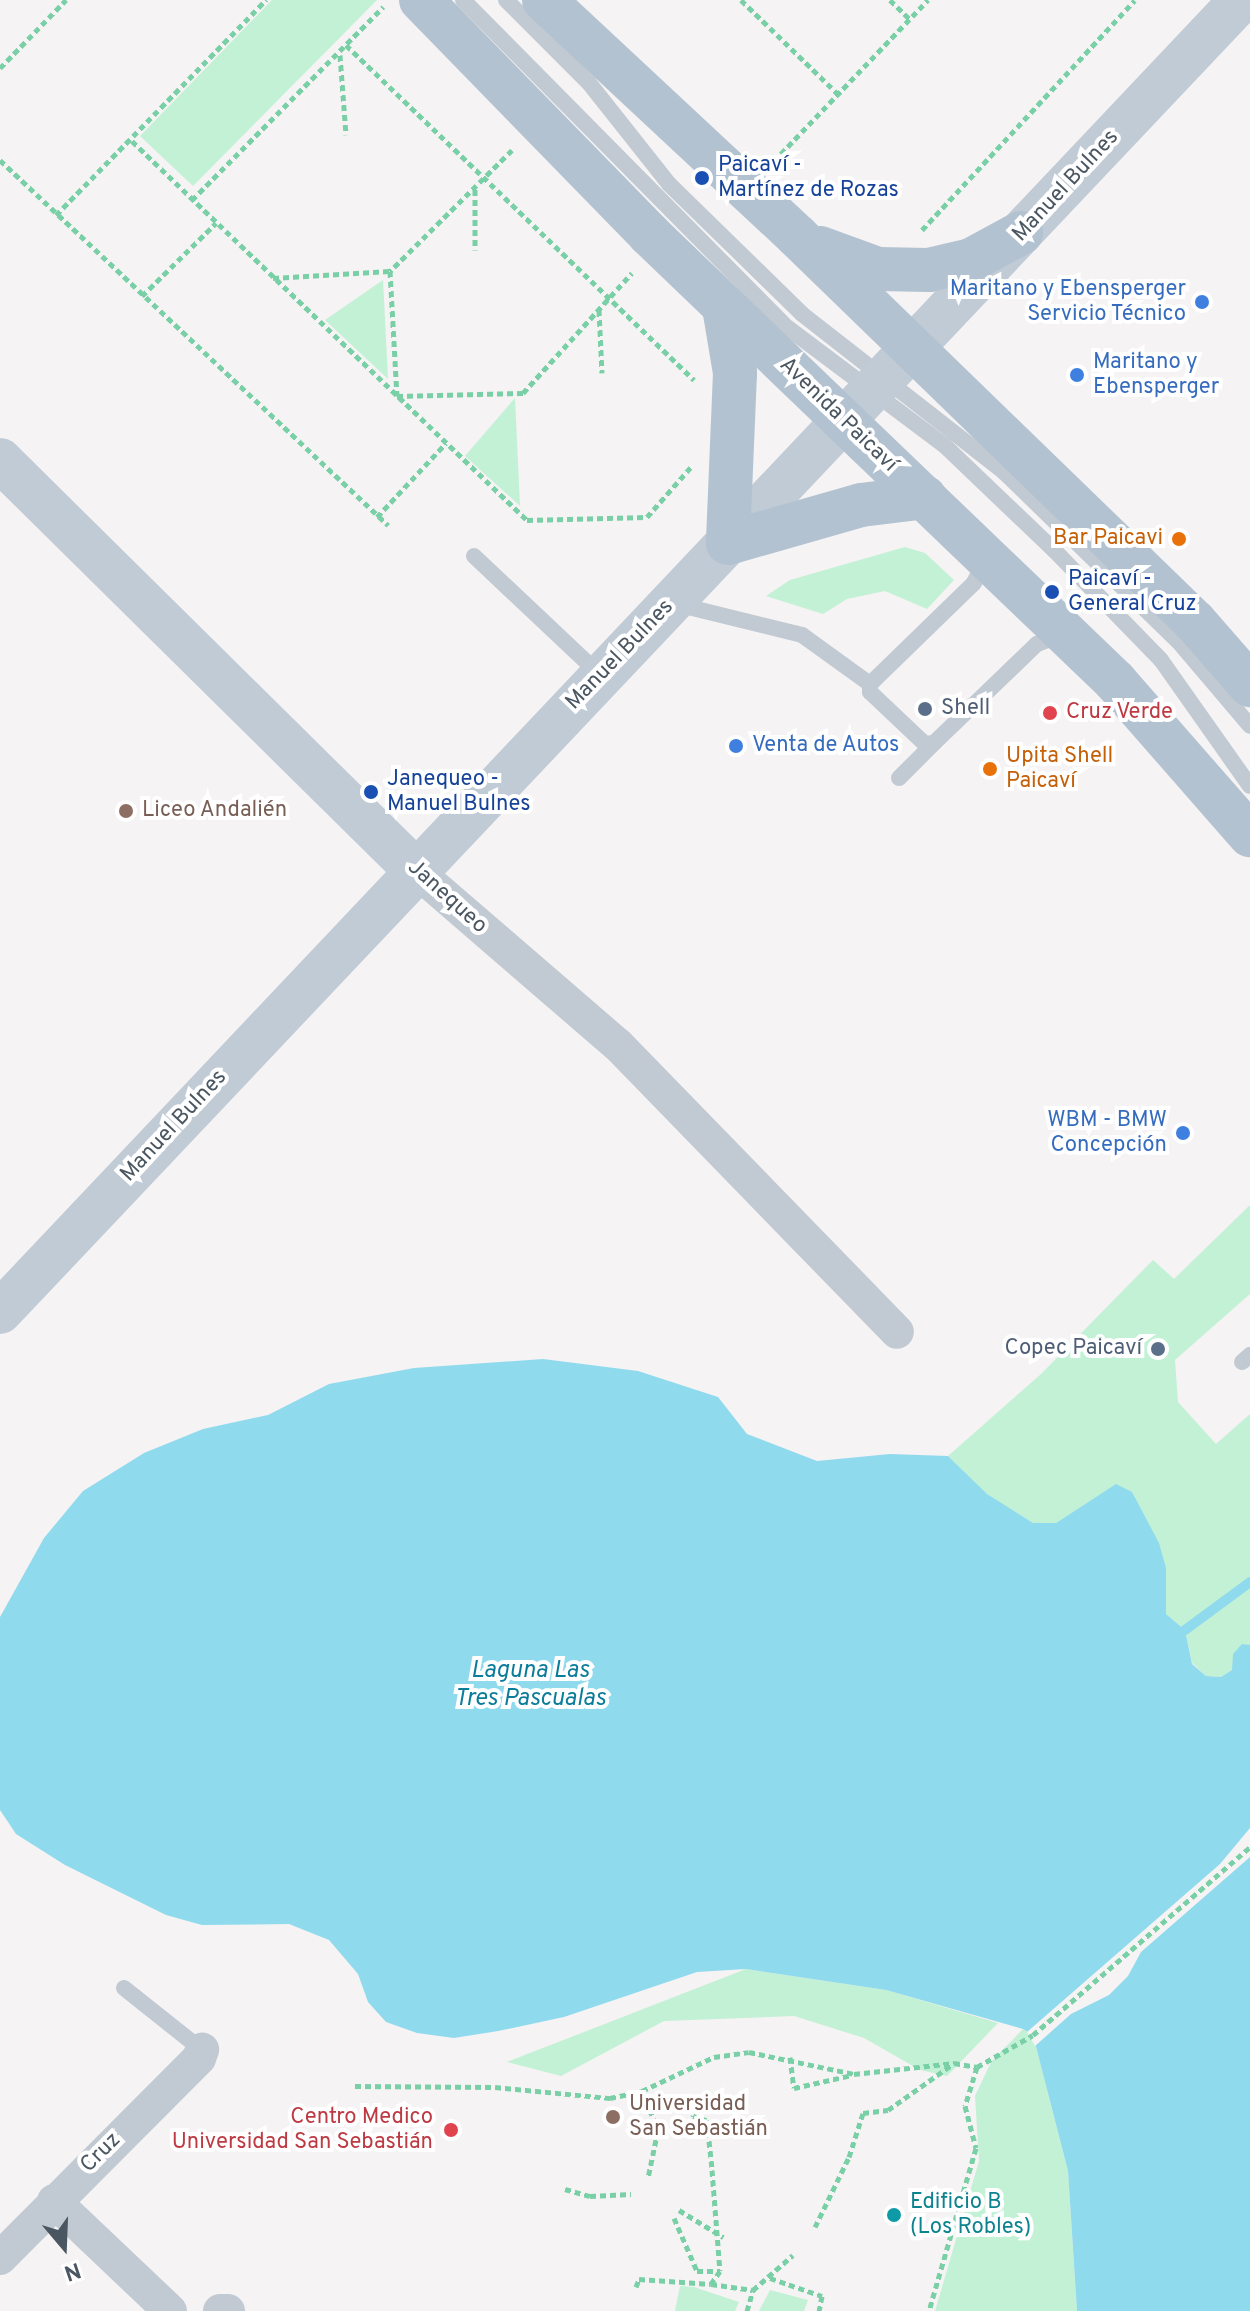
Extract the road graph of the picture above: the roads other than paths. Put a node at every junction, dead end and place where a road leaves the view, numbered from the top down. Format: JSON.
{"nodes":[{"id":1,"x":463,"y":0,"type":"edge"},
{"id":2,"x":506,"y":0,"type":"edge"},
{"id":3,"x":544,"y":0,"type":"edge"},
{"id":4,"x":1241,"y":0,"type":"edge"},
{"id":5,"x":402,"y":4,"type":"edge"},
{"id":6,"x":1021,"y":233,"type":"junction"},
{"id":7,"x":797,"y":236,"type":"junction"},
{"id":8,"x":724,"y":307,"type":"junction"},
{"id":9,"x":878,"y":384,"type":"junction"},
{"id":10,"x":0,"y":460,"type":"edge"},
{"id":11,"x":925,"y":497,"type":"junction"},
{"id":12,"x":728,"y":543,"type":"junction"},
{"id":13,"x":474,"y":556,"type":"dead end"},
{"id":14,"x":980,"y":570,"type":"junction"},
{"id":15,"x":960,"y":596,"type":"junction"},
{"id":16,"x":671,"y":602,"type":"junction"},
{"id":17,"x":973,"y":608,"type":"dead end"},
{"id":18,"x":937,"y":620,"type":"junction"},
{"id":19,"x":949,"y":633,"type":"dead end"},
{"id":20,"x":1052,"y":638,"type":"junction"},
{"id":21,"x":913,"y":642,"type":"junction"},
{"id":22,"x":926,"y":655,"type":"dead end"},
{"id":23,"x":890,"y":664,"type":"junction"},
{"id":24,"x":600,"y":676,"type":"junction"},
{"id":25,"x":904,"y":677,"type":"dead end"},
{"id":26,"x":870,"y":684,"type":"junction"},
{"id":27,"x":1250,"y":685,"type":"edge"},
{"id":28,"x":1250,"y":726,"type":"edge"},
{"id":29,"x":934,"y":743,"type":"junction"},
{"id":30,"x":899,"y":778,"type":"dead end"},
{"id":31,"x":1250,"y":786,"type":"edge"},
{"id":32,"x":1250,"y":835,"type":"edge"},
{"id":33,"x":415,"y":870,"type":"junction"},
{"id":34,"x":0,"y":1312,"type":"edge"},
{"id":35,"x":897,"y":1332,"type":"dead end"},
{"id":36,"x":124,"y":1988,"type":"dead end"},
{"id":37,"x":202,"y":2050,"type":"joint"},
{"id":38,"x":54,"y":2201,"type":"junction"},
{"id":39,"x":0,"y":2258,"type":"edge"},
{"id":40,"x":170,"y":2311,"type":"edge"},
{"id":41,"x":220,"y":2311,"type":"edge"},
{"id":42,"x":228,"y":2311,"type":"edge"}],
"edges":[{"from":1,"to":9,"type":"lane"},
{"from":2,"to":9,"type":"lane"},
{"from":3,"to":7,"type":"main road","name":"Avenida Paicaví"},
{"from":4,"to":6,"type":"main road","name":"Manuel Bulnes"},
{"from":5,"to":8,"type":"main road","name":"Avenida Paicaví"},
{"from":6,"to":7,"type":"main road"},
{"from":6,"to":9,"type":"main road","name":"Manuel Bulnes"},
{"from":7,"to":9,"type":"main road","name":"Avenida Paicaví"},
{"from":8,"to":9,"type":"main road","name":"Avenida Paicaví"},
{"from":8,"to":12,"type":"main road"},
{"from":9,"to":11,"type":"main road","name":"Avenida Paicaví"},
{"from":9,"to":12,"type":"main road","name":"Manuel Bulnes"},
{"from":9,"to":27,"type":"main road","name":"Avenida Paicaví"},
{"from":9,"to":28,"type":"lane"},
{"from":9,"to":31,"type":"lane"},
{"from":10,"to":33,"type":"main road","name":"Janequeo"},
{"from":11,"to":12,"type":"main road"},
{"from":11,"to":14,"type":"main road","name":"Avenida Paicaví"},
{"from":12,"to":16,"type":"main road","name":"Manuel Bulnes"},
{"from":13,"to":24,"type":"lane"},
{"from":14,"to":15,"type":"lane"},
{"from":14,"to":20,"type":"main road","name":"Avenida Paicaví"},
{"from":15,"to":17,"type":"lane"},
{"from":15,"to":18,"type":"lane"},
{"from":16,"to":24,"type":"main road","name":"Manuel Bulnes"},
{"from":16,"to":26,"type":"lane"},
{"from":18,"to":19,"type":"lane"},
{"from":18,"to":21,"type":"lane"},
{"from":20,"to":29,"type":"lane"},
{"from":20,"to":32,"type":"main road","name":"Avenida Paicaví"},
{"from":21,"to":22,"type":"lane"},
{"from":21,"to":23,"type":"lane"},
{"from":23,"to":25,"type":"lane"},
{"from":23,"to":26,"type":"lane"},
{"from":24,"to":33,"type":"main road","name":"Manuel Bulnes"},
{"from":26,"to":29,"type":"lane"},
{"from":29,"to":30,"type":"lane"},
{"from":33,"to":34,"type":"main road","name":"Manuel Bulnes"},
{"from":33,"to":35,"type":"street","name":"Janequeo"},
{"from":36,"to":37,"type":"lane"},
{"from":37,"to":38,"type":"street","name":"Cruz"},
{"from":38,"to":39,"type":"street","name":"Cruz"},
{"from":38,"to":40,"type":"street"},
{"from":41,"to":42,"type":"street"}]}
